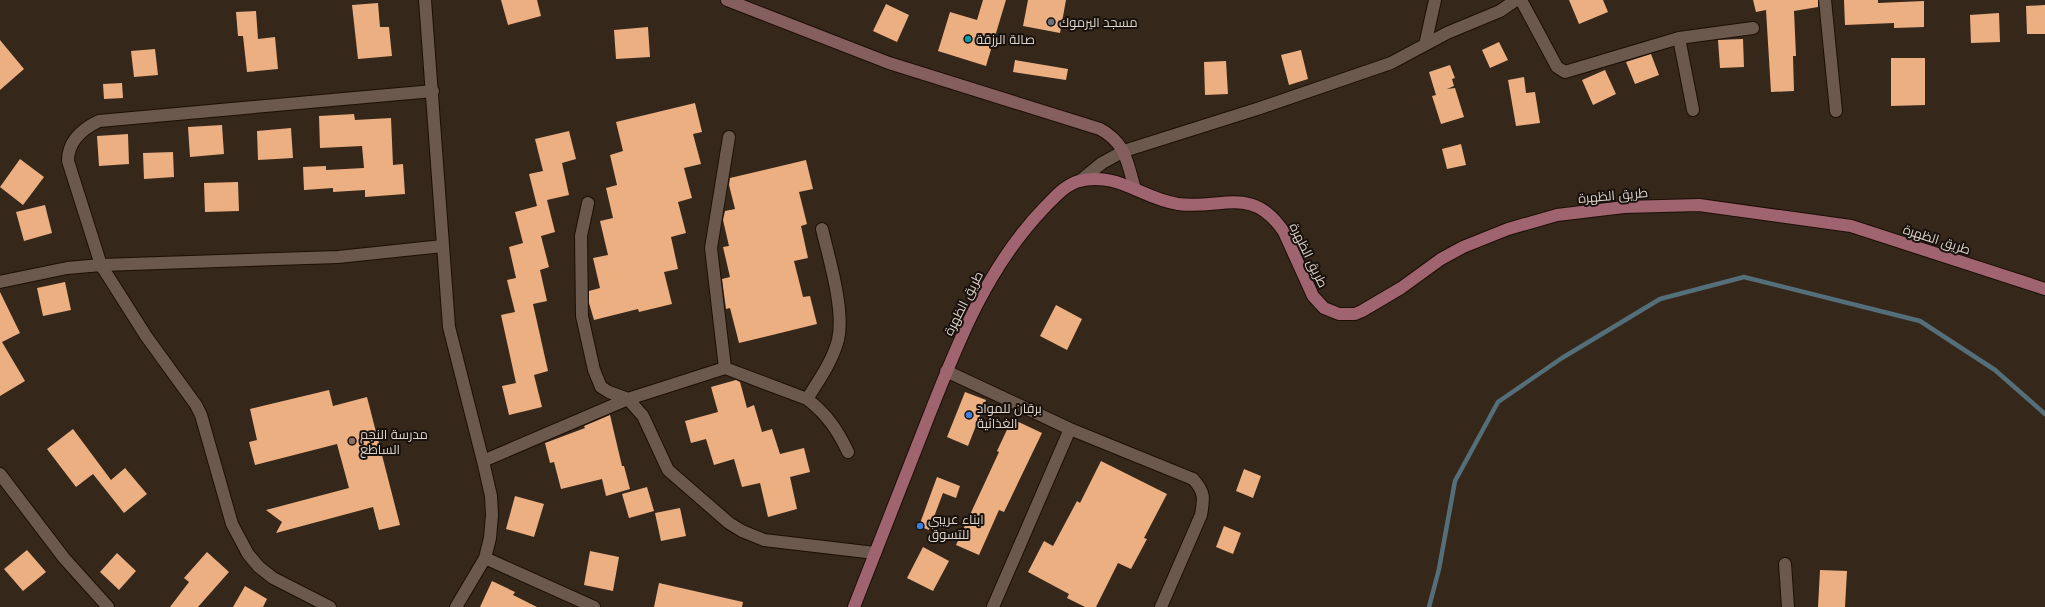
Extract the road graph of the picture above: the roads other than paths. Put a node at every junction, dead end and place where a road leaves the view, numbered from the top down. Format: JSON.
{"nodes":[{"id":1,"x":425,"y":0,"type":"edge"},
{"id":2,"x":727,"y":0,"type":"edge"},
{"id":3,"x":1435,"y":0,"type":"edge"},
{"id":4,"x":1516,"y":0,"type":"edge"},
{"id":5,"x":1521,"y":0,"type":"edge"},
{"id":6,"x":1825,"y":0,"type":"edge"},
{"id":7,"x":1753,"y":28,"type":"dead end"},
{"id":8,"x":1679,"y":38,"type":"junction"},
{"id":9,"x":1425,"y":45,"type":"junction"},
{"id":10,"x":433,"y":91,"type":"junction"},
{"id":11,"x":1693,"y":110,"type":"dead end"},
{"id":12,"x":1836,"y":111,"type":"dead end"},
{"id":13,"x":729,"y":137,"type":"dead end"},
{"id":14,"x":1124,"y":151,"type":"junction"},
{"id":15,"x":1080,"y":181,"type":"junction"},
{"id":16,"x":1135,"y":189,"type":"junction"},
{"id":17,"x":588,"y":202,"type":"dead end"},
{"id":18,"x":822,"y":229,"type":"dead end"},
{"id":19,"x":443,"y":246,"type":"junction"},
{"id":20,"x":101,"y":265,"type":"junction"},
{"id":21,"x":0,"y":282,"type":"edge"},
{"id":22,"x":2045,"y":288,"type":"edge"},
{"id":23,"x":725,"y":368,"type":"junction"},
{"id":24,"x":946,"y":371,"type":"junction"},
{"id":25,"x":628,"y":399,"type":"junction"},
{"id":26,"x":807,"y":399,"type":"junction"},
{"id":27,"x":1070,"y":429,"type":"junction"},
{"id":28,"x":848,"y":452,"type":"dead end"},
{"id":29,"x":483,"y":461,"type":"junction"},
{"id":30,"x":0,"y":474,"type":"edge"},
{"id":31,"x":875,"y":553,"type":"junction"},
{"id":32,"x":485,"y":558,"type":"junction"},
{"id":33,"x":1784,"y":564,"type":"dead end"},
{"id":34,"x":108,"y":607,"type":"edge"},
{"id":35,"x":330,"y":607,"type":"edge"},
{"id":36,"x":456,"y":607,"type":"edge"},
{"id":37,"x":594,"y":607,"type":"edge"},
{"id":38,"x":854,"y":607,"type":"edge"},
{"id":39,"x":993,"y":607,"type":"edge"},
{"id":40,"x":1161,"y":607,"type":"edge"},
{"id":41,"x":1788,"y":607,"type":"edge"}],
"edges":[{"from":1,"to":10,"type":"street"},
{"from":2,"to":14,"type":"street"},
{"from":3,"to":9,"type":"street"},
{"from":4,"to":9,"type":"street"},
{"from":5,"to":8,"type":"street"},
{"from":6,"to":12,"type":"street"},
{"from":7,"to":8,"type":"street"},
{"from":8,"to":11,"type":"street"},
{"from":9,"to":14,"type":"street"},
{"from":10,"to":19,"type":"street"},
{"from":10,"to":20,"type":"street"},
{"from":13,"to":23,"type":"street"},
{"from":14,"to":15,"type":"street"},
{"from":14,"to":16,"type":"street"},
{"from":15,"to":16,"type":"main road","name":"طريق الظهرة"},
{"from":15,"to":24,"type":"main road","name":"طريق الظهرة"},
{"from":16,"to":22,"type":"main road","name":"طريق الظهرة"},
{"from":17,"to":25,"type":"street"},
{"from":18,"to":26,"type":"street"},
{"from":19,"to":20,"type":"street"},
{"from":19,"to":29,"type":"street"},
{"from":20,"to":21,"type":"street"},
{"from":20,"to":35,"type":"street"},
{"from":23,"to":25,"type":"street"},
{"from":23,"to":26,"type":"street"},
{"from":24,"to":27,"type":"street"},
{"from":24,"to":31,"type":"main road","name":"طريق الظهرة"},
{"from":25,"to":29,"type":"street"},
{"from":25,"to":31,"type":"street"},
{"from":26,"to":28,"type":"street"},
{"from":27,"to":39,"type":"street"},
{"from":27,"to":40,"type":"street"},
{"from":29,"to":32,"type":"street"},
{"from":30,"to":34,"type":"street"},
{"from":31,"to":38,"type":"main road","name":"طريق الظهرة"},
{"from":32,"to":36,"type":"street"},
{"from":32,"to":37,"type":"street"},
{"from":33,"to":41,"type":"street"}]}
